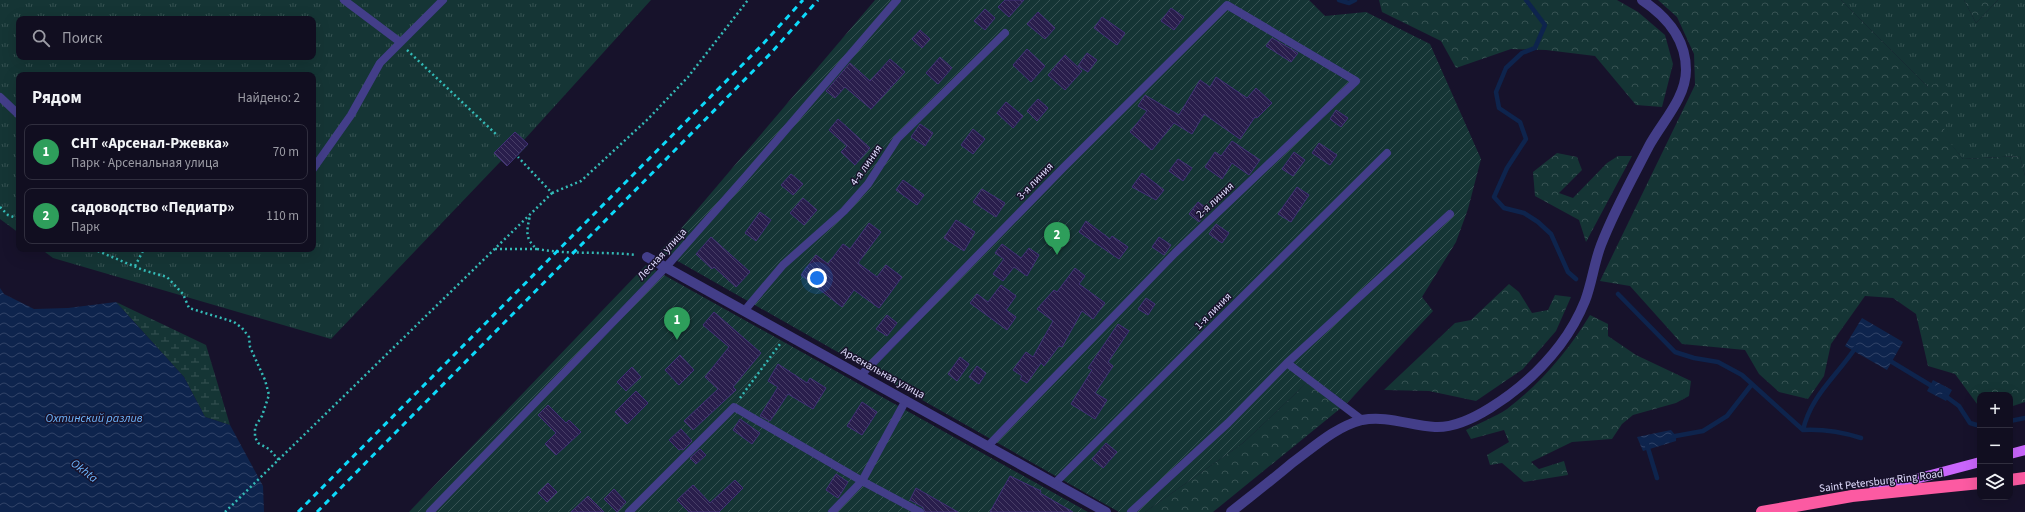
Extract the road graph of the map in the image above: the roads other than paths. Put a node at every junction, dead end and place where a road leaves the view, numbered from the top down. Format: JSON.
{"nodes":[{"id":1,"x":344,"y":0,"type":"edge"},
{"id":2,"x":443,"y":0,"type":"edge"},
{"id":3,"x":897,"y":0,"type":"edge"},
{"id":4,"x":1642,"y":0,"type":"edge"},
{"id":5,"x":1227,"y":6,"type":"joint"},
{"id":6,"x":1005,"y":33,"type":"dead end"},
{"id":7,"x":400,"y":42,"type":"junction"},
{"id":8,"x":0,"y":97,"type":"edge"},
{"id":9,"x":16,"y":112,"type":"edge"},
{"id":10,"x":1387,"y":154,"type":"dead end"},
{"id":11,"x":316,"y":165,"type":"edge"},
{"id":12,"x":1450,"y":214,"type":"dead end"},
{"id":13,"x":647,"y":257,"type":"road end"},
{"id":14,"x":666,"y":267,"type":"junction"},
{"id":15,"x":745,"y":310,"type":"junction"},
{"id":16,"x":1287,"y":363,"type":"junction"},
{"id":17,"x":861,"y":375,"type":"junction"},
{"id":18,"x":906,"y":400,"type":"junction"},
{"id":19,"x":1362,"y":420,"type":"junction"},
{"id":20,"x":988,"y":446,"type":"junction"},
{"id":21,"x":2025,"y":450,"type":"edge"},
{"id":22,"x":2013,"y":453,"type":"edge"},
{"id":23,"x":1977,"y":463,"type":"edge"},
{"id":24,"x":2025,"y":478,"type":"edge"},
{"id":25,"x":2013,"y":480,"type":"edge"},
{"id":26,"x":862,"y":481,"type":"junction"},
{"id":27,"x":1977,"y":483,"type":"edge"},
{"id":28,"x":1054,"y":484,"type":"junction"},
{"id":29,"x":1852,"y":496,"type":"junction"},
{"id":30,"x":430,"y":512,"type":"edge"},
{"id":31,"x":630,"y":512,"type":"edge"},
{"id":32,"x":832,"y":512,"type":"edge"},
{"id":33,"x":920,"y":512,"type":"edge"},
{"id":34,"x":1106,"y":512,"type":"edge"},
{"id":35,"x":1131,"y":512,"type":"edge"},
{"id":36,"x":1231,"y":512,"type":"edge"},
{"id":37,"x":1762,"y":512,"type":"edge"}],
"edges":[{"from":1,"to":7,"type":"lane"},
{"from":2,"to":7,"type":"lane"},
{"from":3,"to":14,"type":"lane","name":"Лесная улица"},
{"from":4,"to":19,"type":"street"},
{"from":5,"to":17,"type":"lane","name":"3-я линия"},
{"from":5,"to":20,"type":"lane","name":"2-я линия"},
{"from":6,"to":15,"type":"lane","name":"4-я линия"},
{"from":7,"to":11,"type":"lane"},
{"from":8,"to":9,"type":"lane"},
{"from":10,"to":28,"type":"lane","name":"1-я линия"},
{"from":12,"to":16,"type":"lane"},
{"from":13,"to":14,"type":"street","name":"Арсенальная улица"},
{"from":14,"to":15,"type":"street","name":"Арсенальная улица"},
{"from":14,"to":30,"type":"lane","name":"Лесная улица"},
{"from":15,"to":17,"type":"street","name":"Арсенальная улица"},
{"from":16,"to":19,"type":"lane"},
{"from":16,"to":35,"type":"lane"},
{"from":17,"to":18,"type":"street","name":"Арсенальная улица"},
{"from":18,"to":20,"type":"street","name":"Арсенальная улица"},
{"from":18,"to":26,"type":"lane"},
{"from":19,"to":36,"type":"street"},
{"from":20,"to":28,"type":"street","name":"Арсенальная улица"},
{"from":21,"to":22,"type":"main road"},
{"from":23,"to":29,"type":"main road"},
{"from":24,"to":25,"type":"highway"},
{"from":26,"to":31,"type":"lane"},
{"from":26,"to":32,"type":"lane"},
{"from":26,"to":33,"type":"lane"},
{"from":27,"to":29,"type":"highway","name":"Saint Petersburg Ring Road"},
{"from":28,"to":34,"type":"street","name":"Арсенальная улица"},
{"from":29,"to":37,"type":"highway","name":"Saint Petersburg Ring Road"}]}
